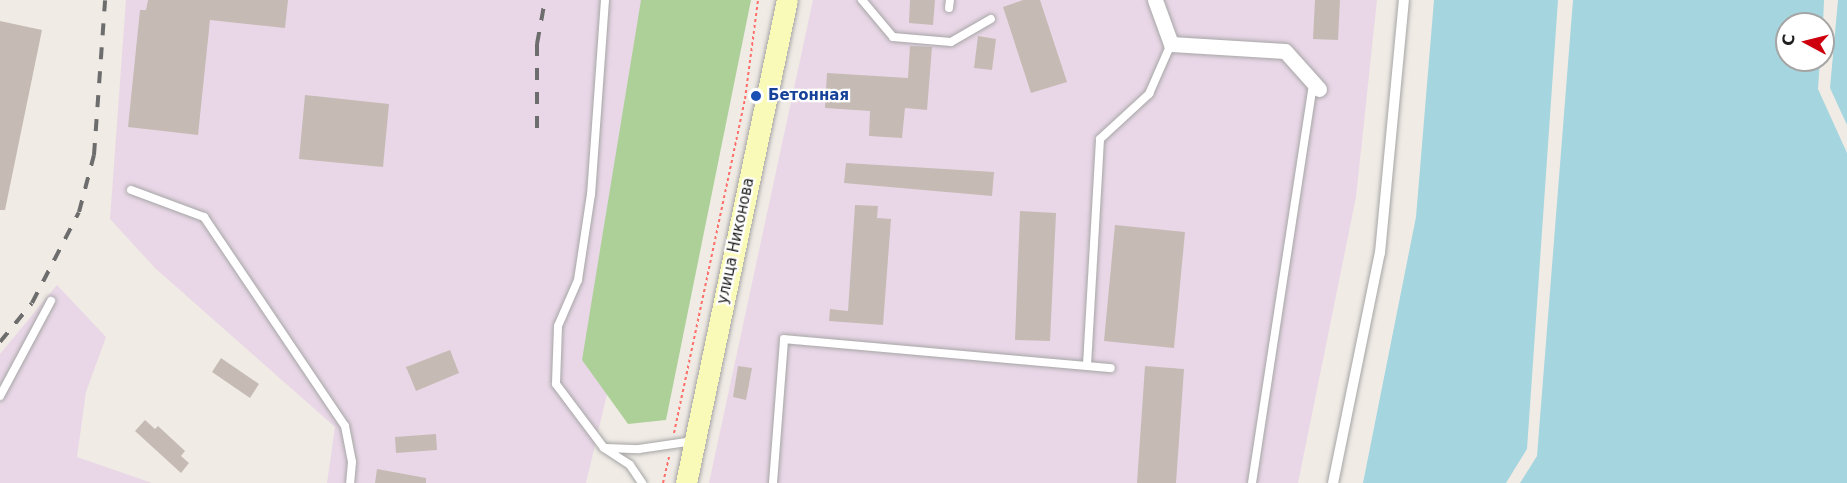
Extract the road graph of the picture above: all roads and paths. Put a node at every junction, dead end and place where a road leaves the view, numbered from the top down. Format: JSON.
{"nodes":[{"id":1,"x":605,"y":0,"type":"edge"},
{"id":2,"x":758,"y":0,"type":"edge"},
{"id":3,"x":787,"y":0,"type":"edge"},
{"id":4,"x":862,"y":0,"type":"edge"},
{"id":5,"x":1155,"y":0,"type":"edge"},
{"id":6,"x":1404,"y":0,"type":"edge"},
{"id":7,"x":990,"y":19,"type":"dead end"},
{"id":8,"x":1171,"y":44,"type":"junction"},
{"id":9,"x":1316,"y":85,"type":"joint"},
{"id":10,"x":131,"y":190,"type":"dead end"},
{"id":11,"x":51,"y":301,"type":"dead end"},
{"id":12,"x":1087,"y":365,"type":"junction"},
{"id":13,"x":1111,"y":368,"type":"dead end"},
{"id":14,"x":0,"y":396,"type":"edge"},
{"id":15,"x":694,"y":441,"type":"junction"},
{"id":16,"x":672,"y":445,"type":"junction"},
{"id":17,"x":604,"y":448,"type":"junction"},
{"id":18,"x":350,"y":483,"type":"edge"},
{"id":19,"x":642,"y":483,"type":"edge"},
{"id":20,"x":663,"y":483,"type":"edge"},
{"id":21,"x":686,"y":483,"type":"edge"},
{"id":22,"x":773,"y":483,"type":"edge"},
{"id":23,"x":1252,"y":483,"type":"edge"},
{"id":24,"x":1333,"y":483,"type":"edge"}],
"edges":[{"from":1,"to":17,"type":"lane"},
{"from":2,"to":16,"type":"path"},
{"from":3,"to":15,"type":"main road","name":"улица Никонова"},
{"from":4,"to":7,"type":"lane"},
{"from":5,"to":8,"type":"street"},
{"from":6,"to":24,"type":"street"},
{"from":8,"to":9,"type":"street"},
{"from":8,"to":12,"type":"lane"},
{"from":9,"to":23,"type":"lane"},
{"from":10,"to":18,"type":"lane"},
{"from":11,"to":14,"type":"lane"},
{"from":12,"to":13,"type":"lane"},
{"from":12,"to":22,"type":"lane"},
{"from":15,"to":16,"type":"lane"},
{"from":15,"to":21,"type":"main road","name":"улица Никонова"},
{"from":16,"to":17,"type":"lane"},
{"from":16,"to":20,"type":"path"},
{"from":17,"to":19,"type":"lane"}]}
